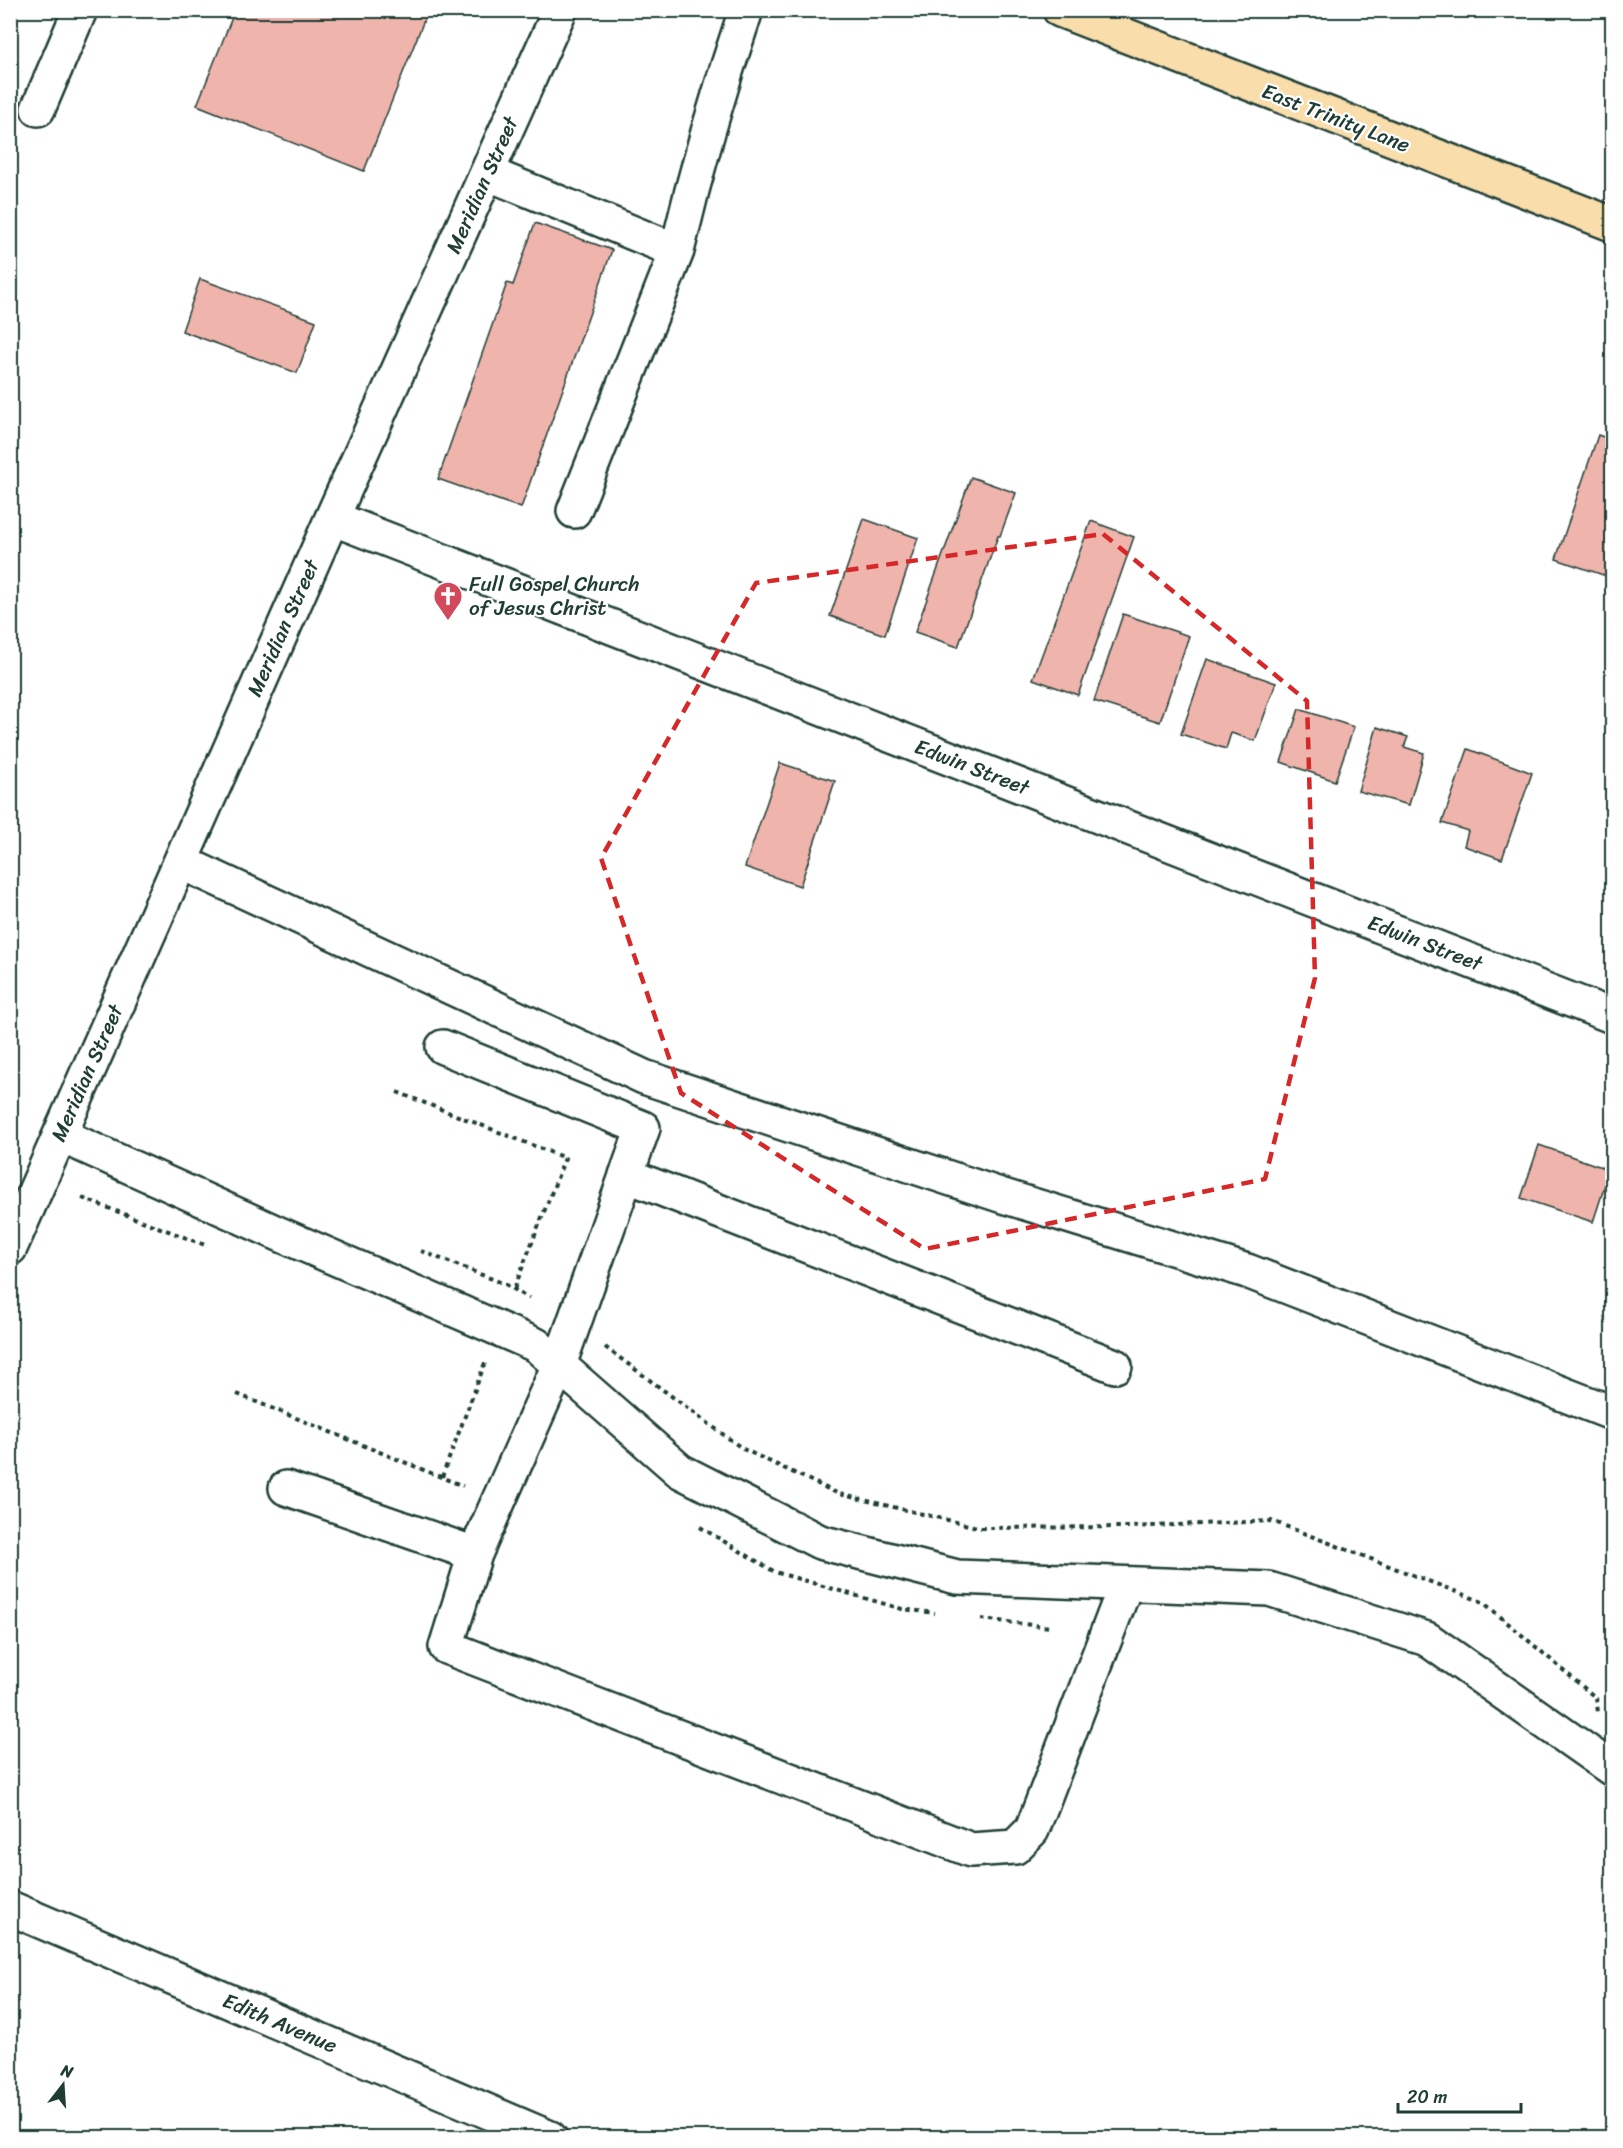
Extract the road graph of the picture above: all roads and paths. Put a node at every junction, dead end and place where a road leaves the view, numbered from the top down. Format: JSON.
{"nodes":[{"id":1,"x":80,"y":10,"type":"edge"},
{"id":2,"x":560,"y":10,"type":"edge"},
{"id":3,"x":747,"y":10,"type":"edge"},
{"id":4,"x":1072,"y":13,"type":"edge"},
{"id":5,"x":38,"y":109,"type":"dead end"},
{"id":6,"x":487,"y":173,"type":"junction"},
{"id":7,"x":1612,"y":224,"type":"edge"},
{"id":8,"x":677,"y":251,"type":"junction"},
{"id":9,"x":574,"y":511,"type":"dead end"},
{"id":10,"x":332,"y":518,"type":"junction"},
{"id":11,"x":181,"y":862,"type":"junction"},
{"id":12,"x":1612,"y":1016,"type":"edge"},
{"id":13,"x":443,"y":1047,"type":"dead end"},
{"id":14,"x":397,"y":1092,"type":"dead end"},
{"id":15,"x":60,"y":1135,"type":"junction"},
{"id":16,"x":626,"y":1175,"type":"junction"},
{"id":17,"x":10,"y":1248,"type":"edge"},
{"id":18,"x":512,"y":1296,"type":"dead end"},
{"id":19,"x":599,"y":1343,"type":"dead end"},
{"id":20,"x":488,"y":1356,"type":"dead end"},
{"id":21,"x":559,"y":1365,"type":"junction"},
{"id":22,"x":1115,"y":1366,"type":"dead end"},
{"id":23,"x":237,"y":1394,"type":"dead end"},
{"id":24,"x":1612,"y":1413,"type":"edge"},
{"id":25,"x":442,"y":1478,"type":"junction"},
{"id":26,"x":463,"y":1486,"type":"dead end"},
{"id":27,"x":286,"y":1488,"type":"dead end"},
{"id":28,"x":475,"y":1554,"type":"junction"},
{"id":29,"x":1126,"y":1584,"type":"junction"},
{"id":30,"x":1600,"y":1720,"type":"dead end"},
{"id":31,"x":1612,"y":1769,"type":"edge"},
{"id":32,"x":10,"y":1908,"type":"edge"},
{"id":33,"x":550,"y":2138,"type":"edge"}],
"edges":[{"from":1,"to":5,"type":"street"},
{"from":2,"to":6,"type":"street","name":"Meridian Street"},
{"from":3,"to":8,"type":"street"},
{"from":4,"to":7,"type":"main road","name":"East Trinity Lane"},
{"from":6,"to":8,"type":"street"},
{"from":6,"to":10,"type":"street","name":"Meridian Street"},
{"from":8,"to":9,"type":"street"},
{"from":10,"to":11,"type":"street","name":"Meridian Street"},
{"from":10,"to":12,"type":"street","name":"Edwin Street"},
{"from":11,"to":15,"type":"street","name":"Meridian Street"},
{"from":11,"to":24,"type":"street"},
{"from":13,"to":16,"type":"street"},
{"from":14,"to":18,"type":"path"},
{"from":15,"to":17,"type":"street","name":"Meridian Street"},
{"from":15,"to":21,"type":"street"},
{"from":16,"to":21,"type":"street"},
{"from":16,"to":22,"type":"street"},
{"from":19,"to":30,"type":"path"},
{"from":20,"to":25,"type":"path"},
{"from":21,"to":28,"type":"street"},
{"from":21,"to":29,"type":"street"},
{"from":23,"to":25,"type":"path"},
{"from":25,"to":26,"type":"path"},
{"from":27,"to":28,"type":"street"},
{"from":28,"to":29,"type":"street"},
{"from":29,"to":31,"type":"street"},
{"from":32,"to":33,"type":"street","name":"Edith Avenue"}]}
